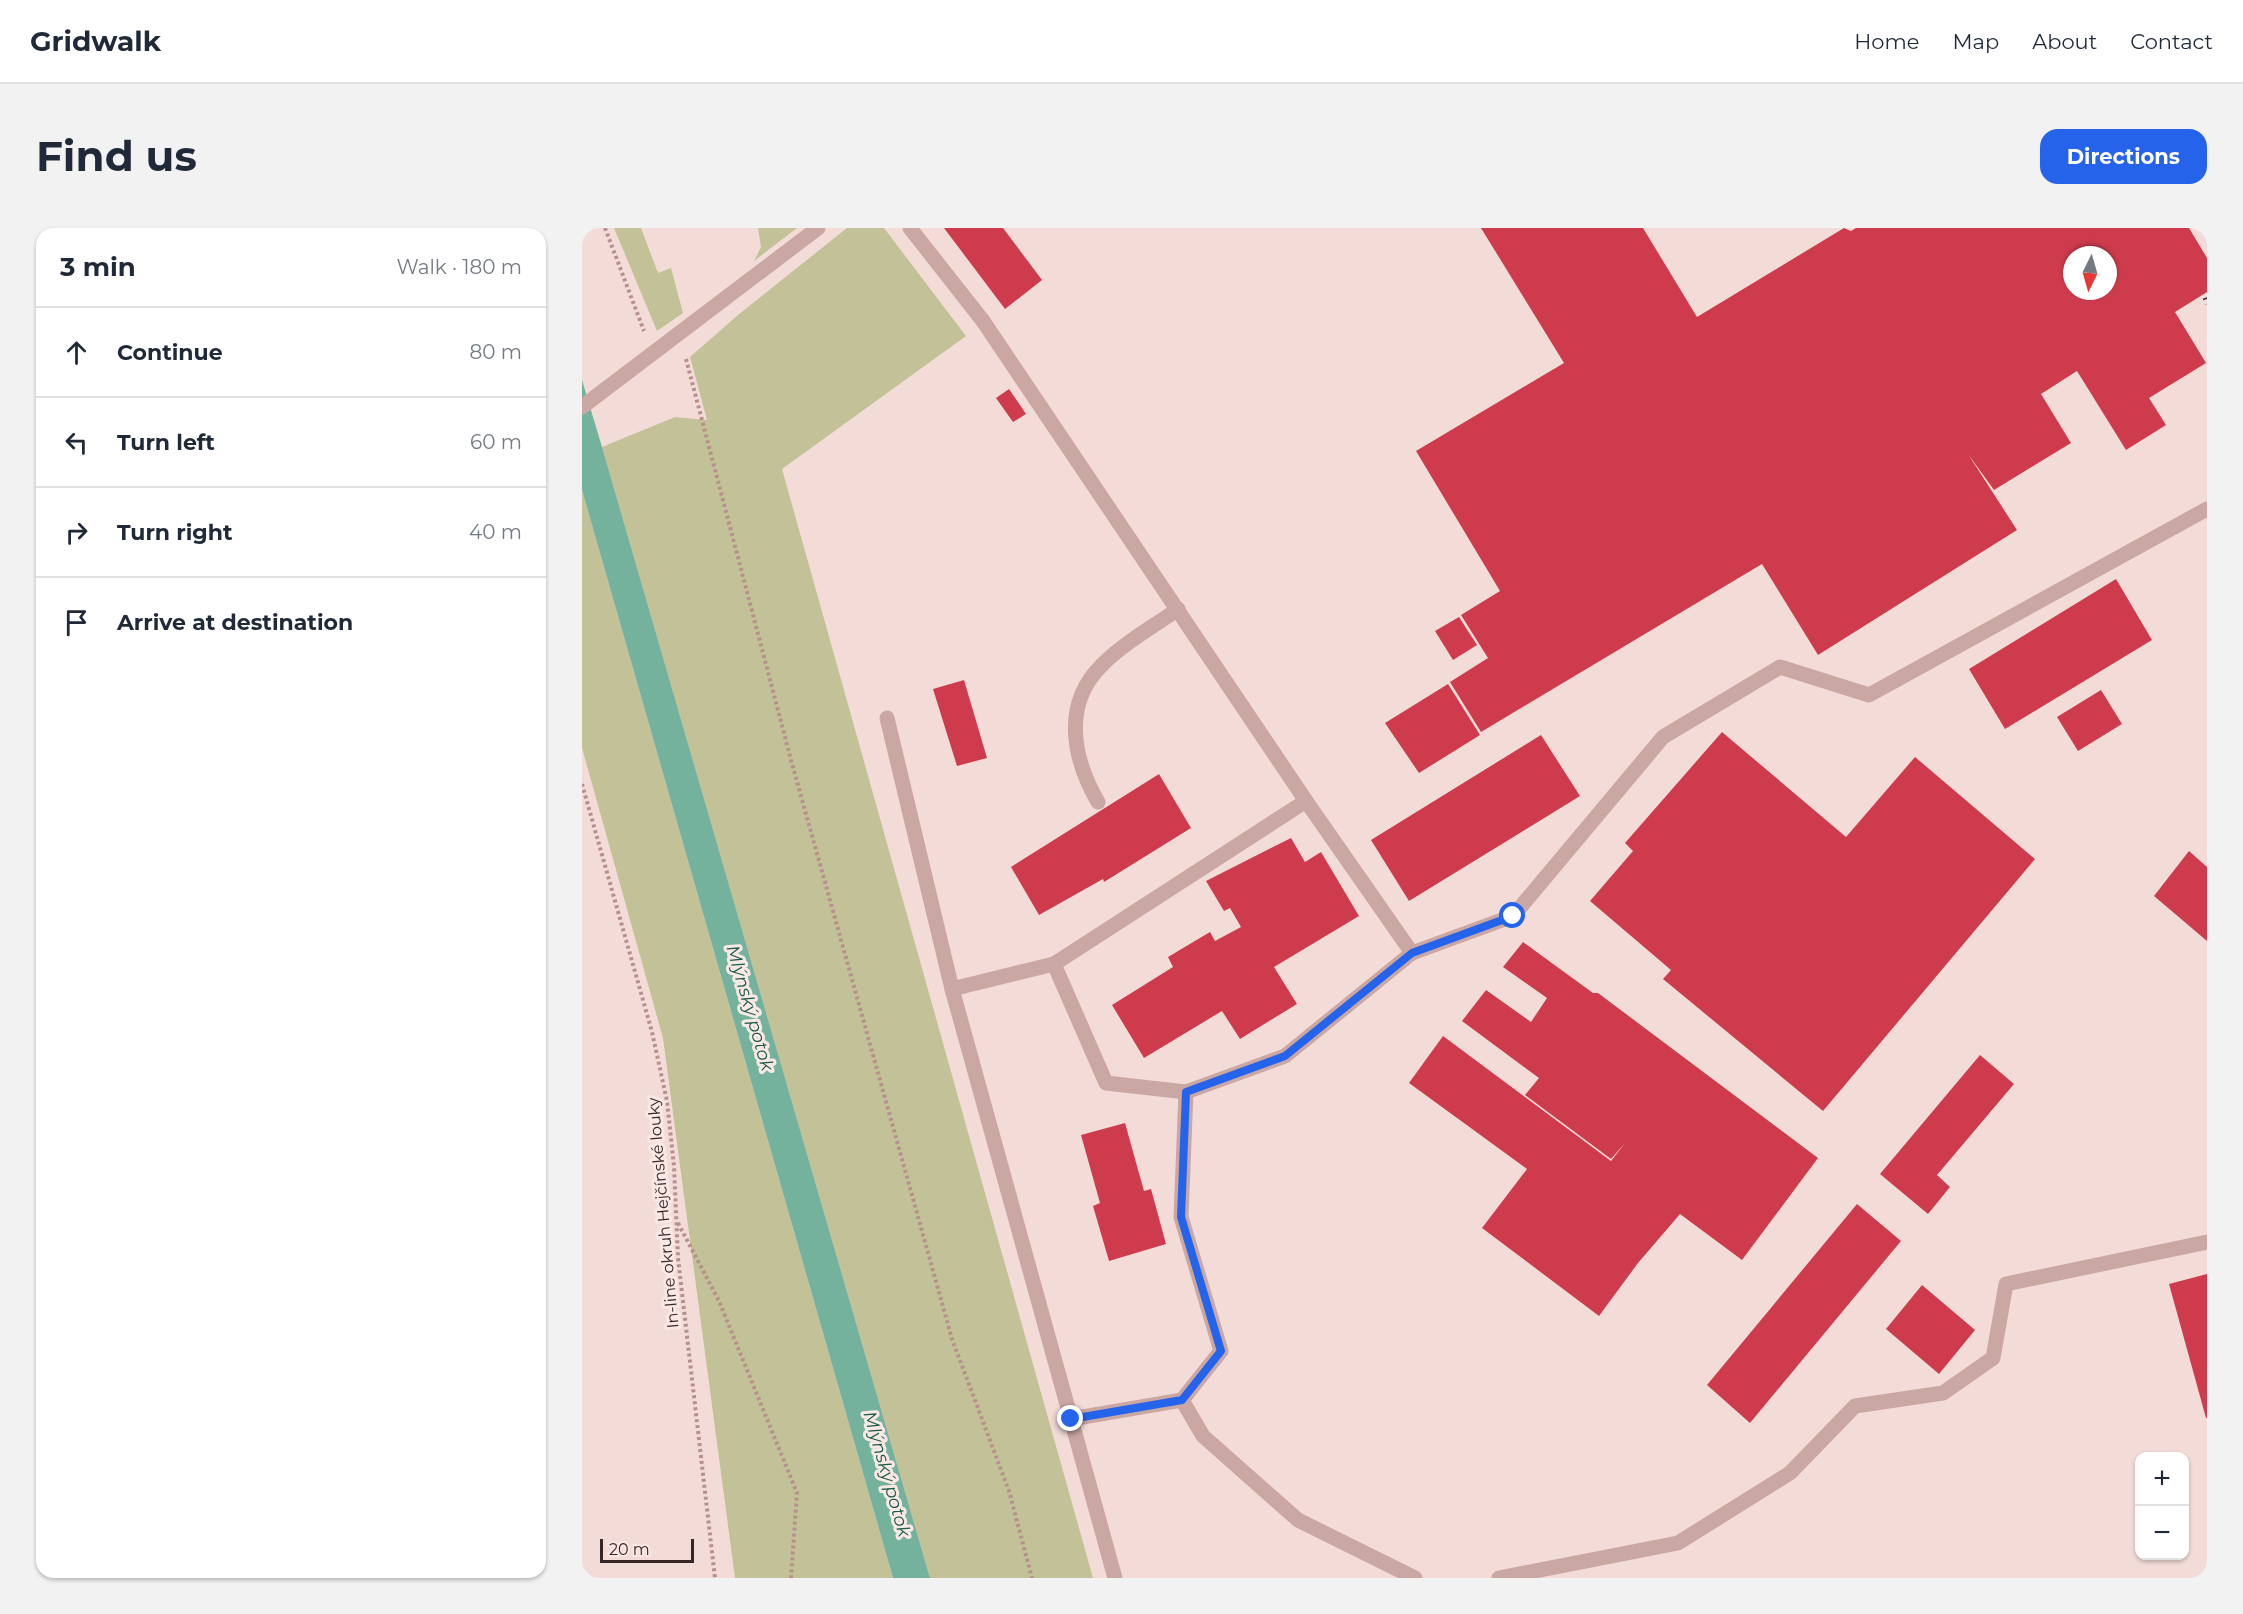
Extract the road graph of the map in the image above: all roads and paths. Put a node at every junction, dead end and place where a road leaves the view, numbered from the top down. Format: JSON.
{"nodes":[{"id":1,"x":605,"y":228,"type":"edge"},
{"id":2,"x":818,"y":228,"type":"edge"},
{"id":3,"x":910,"y":228,"type":"edge"},
{"id":4,"x":677,"y":334,"type":"junction"},
{"id":5,"x":652,"y":354,"type":"junction"},
{"id":6,"x":582,"y":407,"type":"edge"},
{"id":7,"x":2207,"y":509,"type":"edge"},
{"id":8,"x":1178,"y":609,"type":"junction"},
{"id":9,"x":887,"y":718,"type":"dead end"},
{"id":10,"x":582,"y":784,"type":"edge"},
{"id":11,"x":1306,"y":801,"type":"junction"},
{"id":12,"x":1098,"y":802,"type":"dead end"},
{"id":13,"x":1412,"y":953,"type":"junction"},
{"id":14,"x":1054,"y":964,"type":"junction"},
{"id":15,"x":952,"y":988,"type":"junction"},
{"id":16,"x":1186,"y":1092,"type":"junction"},
{"id":17,"x":676,"y":1220,"type":"junction"},
{"id":18,"x":2207,"y":1242,"type":"edge"},
{"id":19,"x":1182,"y":1400,"type":"junction"},
{"id":20,"x":1071,"y":1419,"type":"junction"},
{"id":21,"x":715,"y":1578,"type":"edge"},
{"id":22,"x":791,"y":1578,"type":"edge"},
{"id":23,"x":1032,"y":1578,"type":"edge"},
{"id":24,"x":1115,"y":1578,"type":"edge"},
{"id":25,"x":1415,"y":1578,"type":"edge"},
{"id":26,"x":1499,"y":1578,"type":"edge"}],
"edges":[{"from":1,"to":5,"type":"path"},
{"from":2,"to":4,"type":"street"},
{"from":3,"to":8,"type":"street"},
{"from":4,"to":5,"type":"street"},
{"from":4,"to":23,"type":"path"},
{"from":5,"to":6,"type":"street"},
{"from":7,"to":13,"type":"street"},
{"from":8,"to":11,"type":"street"},
{"from":8,"to":12,"type":"street"},
{"from":9,"to":15,"type":"street"},
{"from":10,"to":17,"type":"path","name":"In-line okruh Hejčínské louky"},
{"from":11,"to":13,"type":"street"},
{"from":11,"to":14,"type":"street"},
{"from":13,"to":16,"type":"street"},
{"from":14,"to":15,"type":"street"},
{"from":14,"to":16,"type":"street"},
{"from":15,"to":20,"type":"street"},
{"from":16,"to":19,"type":"street"},
{"from":17,"to":21,"type":"path","name":"In-line okruh Hejčínské louky"},
{"from":17,"to":22,"type":"path"},
{"from":18,"to":26,"type":"street"},
{"from":19,"to":20,"type":"street"},
{"from":19,"to":25,"type":"street"},
{"from":20,"to":24,"type":"street"}]}
